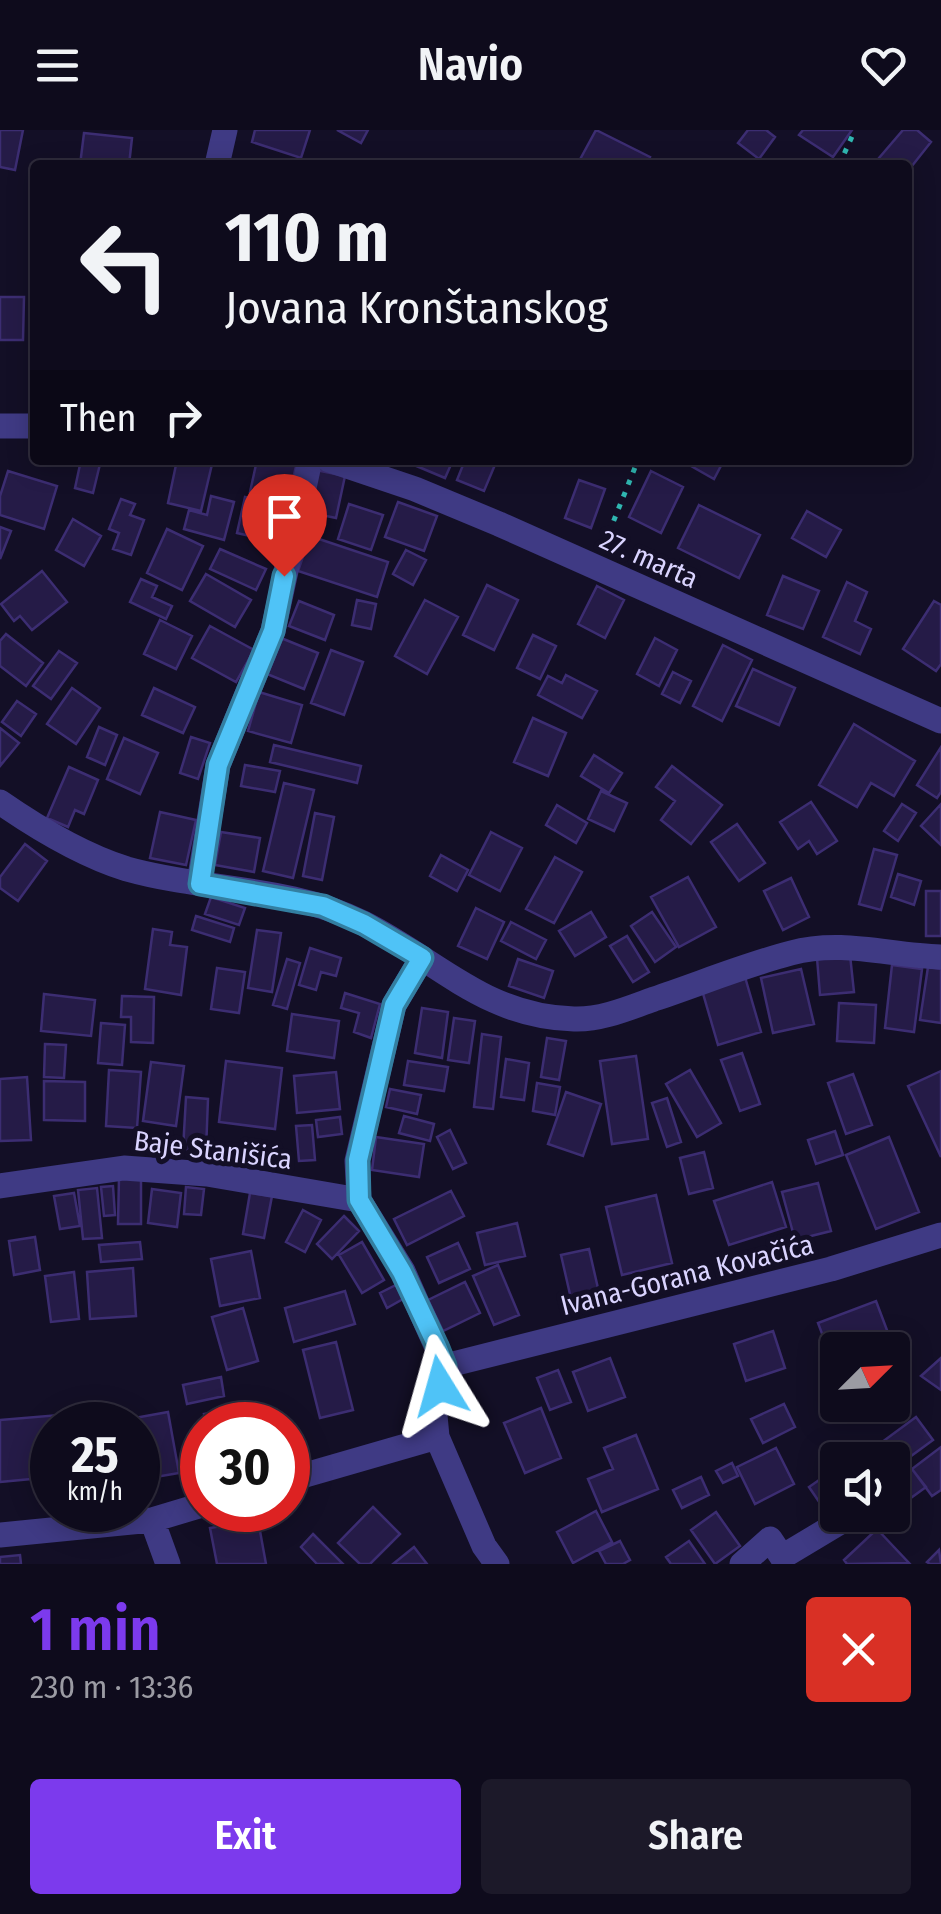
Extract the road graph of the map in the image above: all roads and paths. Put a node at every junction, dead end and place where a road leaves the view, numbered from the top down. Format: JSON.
{"nodes":[{"id":1,"x":224,"y":130,"type":"edge"},
{"id":2,"x":856,"y":130,"type":"edge"},
{"id":3,"x":218,"y":160,"type":"edge"},
{"id":4,"x":841,"y":160,"type":"edge"},
{"id":5,"x":0,"y":426,"type":"edge"},
{"id":6,"x":30,"y":426,"type":"edge"},
{"id":7,"x":309,"y":465,"type":"edge"},
{"id":8,"x":344,"y":465,"type":"edge"},
{"id":9,"x":636,"y":465,"type":"edge"},
{"id":10,"x":595,"y":568,"type":"junction"},
{"id":11,"x":941,"y":721,"type":"edge"},
{"id":12,"x":0,"y":802,"type":"edge"},
{"id":13,"x":200,"y":884,"type":"junction"},
{"id":14,"x":941,"y":957,"type":"edge"},
{"id":15,"x":422,"y":958,"type":"junction"},
{"id":16,"x":0,"y":1186,"type":"edge"},
{"id":17,"x":359,"y":1200,"type":"junction"},
{"id":18,"x":941,"y":1235,"type":"edge"},
{"id":19,"x":445,"y":1366,"type":"junction"},
{"id":20,"x":437,"y":1437,"type":"junction"},
{"id":21,"x":310,"y":1474,"type":"edge"},
{"id":22,"x":30,"y":1532,"type":"edge"},
{"id":23,"x":156,"y":1532,"type":"edge"},
{"id":24,"x":824,"y":1532,"type":"edge"},
{"id":25,"x":0,"y":1535,"type":"edge"},
{"id":26,"x":168,"y":1564,"type":"edge"},
{"id":27,"x":497,"y":1564,"type":"edge"},
{"id":28,"x":742,"y":1564,"type":"edge"}],
"edges":[{"from":1,"to":3,"type":"street"},
{"from":2,"to":4,"type":"path"},
{"from":5,"to":6,"type":"street"},
{"from":7,"to":13,"type":"street"},
{"from":8,"to":10,"type":"street","name":"27. marta"},
{"from":9,"to":10,"type":"path"},
{"from":10,"to":11,"type":"street","name":"27. marta"},
{"from":12,"to":13,"type":"street"},
{"from":13,"to":15,"type":"street"},
{"from":14,"to":15,"type":"street"},
{"from":15,"to":17,"type":"street"},
{"from":16,"to":17,"type":"street","name":"Baje Stanišića"},
{"from":17,"to":19,"type":"street"},
{"from":18,"to":19,"type":"street","name":"Ivana-Gorana Kovačića"},
{"from":19,"to":20,"type":"street"},
{"from":20,"to":21,"type":"street"},
{"from":20,"to":27,"type":"street"},
{"from":22,"to":25,"type":"street"},
{"from":23,"to":26,"type":"street"},
{"from":24,"to":28,"type":"street"}]}
